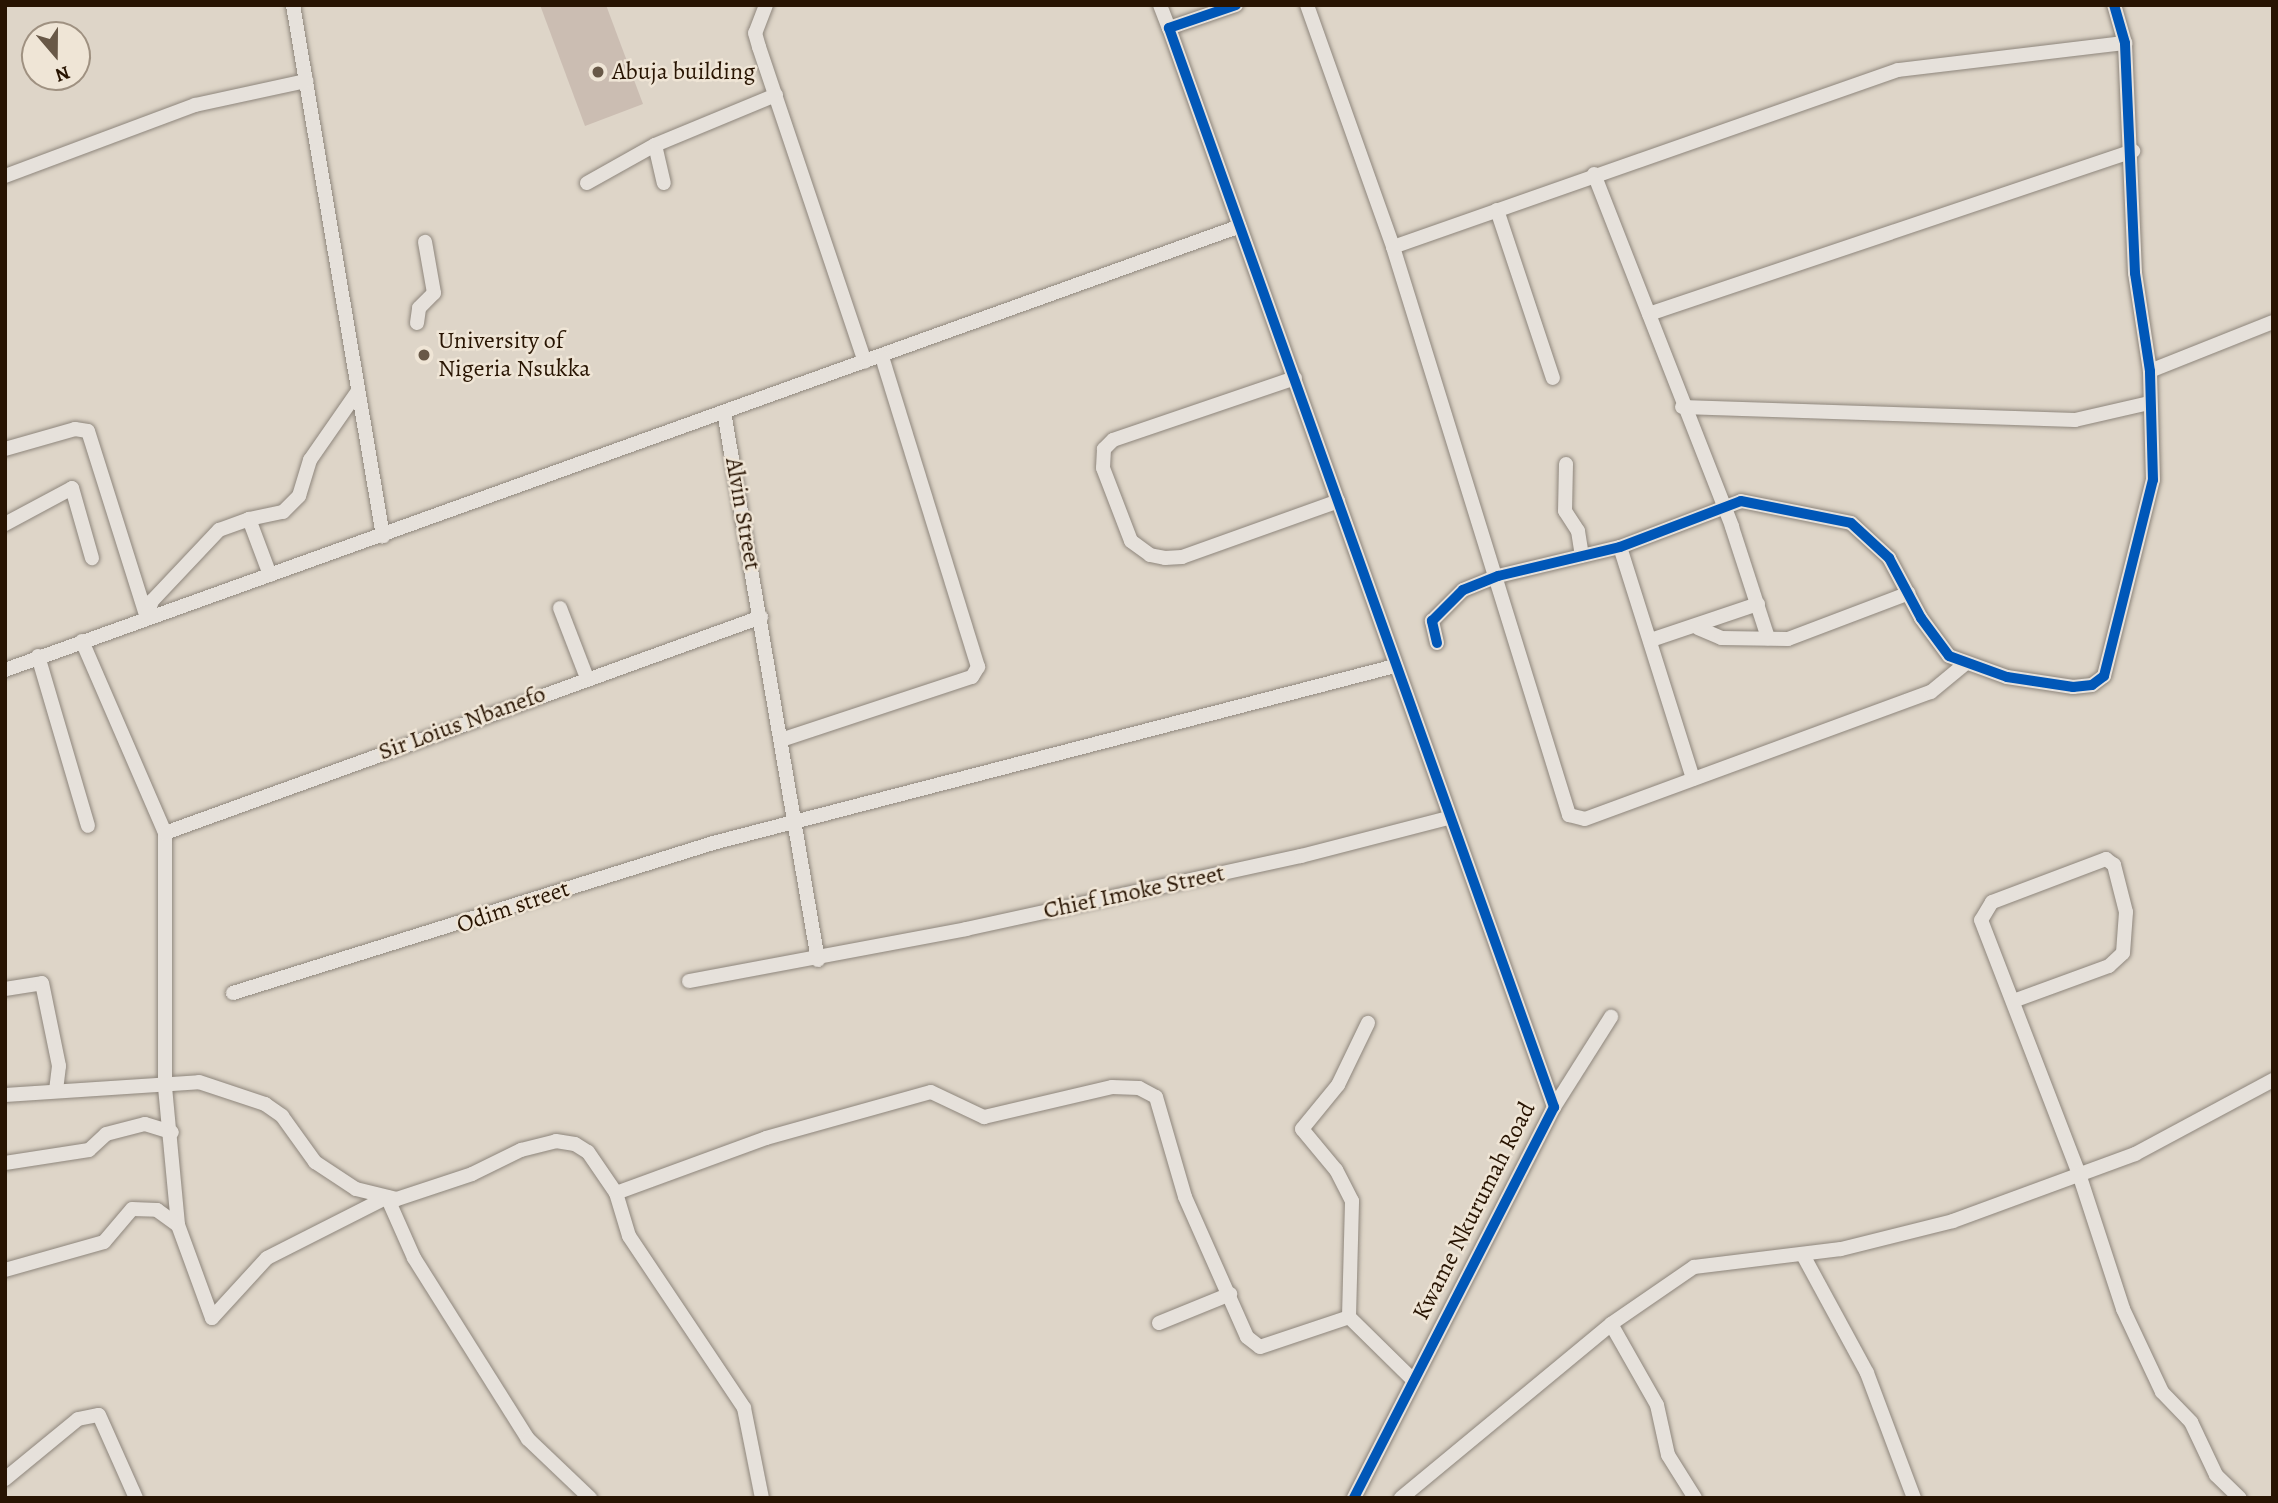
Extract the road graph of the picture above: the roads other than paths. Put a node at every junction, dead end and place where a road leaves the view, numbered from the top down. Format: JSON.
{"nodes":[{"id":1,"x":293,"y":5,"type":"edge"},
{"id":2,"x":766,"y":5,"type":"edge"},
{"id":3,"x":1160,"y":5,"type":"edge"},
{"id":4,"x":1236,"y":5,"type":"edge"},
{"id":5,"x":1307,"y":5,"type":"edge"},
{"id":6,"x":2114,"y":5,"type":"edge"},
{"id":7,"x":1168,"y":28,"type":"junction"},
{"id":8,"x":2125,"y":43,"type":"junction"},
{"id":9,"x":306,"y":81,"type":"junction"},
{"id":10,"x":776,"y":95,"type":"junction"},
{"id":11,"x":655,"y":145,"type":"junction"},
{"id":12,"x":2133,"y":152,"type":"junction"},
{"id":13,"x":1594,"y":174,"type":"junction"},
{"id":14,"x":5,"y":176,"type":"edge"},
{"id":15,"x":587,"y":183,"type":"dead end"},
{"id":16,"x":664,"y":183,"type":"dead end"},
{"id":17,"x":1497,"y":209,"type":"junction"},
{"id":18,"x":1240,"y":226,"type":"junction"},
{"id":19,"x":425,"y":242,"type":"dead end"},
{"id":20,"x":1393,"y":247,"type":"junction"},
{"id":21,"x":1649,"y":314,"type":"junction"},
{"id":22,"x":2273,"y":322,"type":"edge"},
{"id":23,"x":417,"y":323,"type":"dead end"},
{"id":24,"x":882,"y":356,"type":"junction"},
{"id":25,"x":865,"y":362,"type":"junction"},
{"id":26,"x":2150,"y":371,"type":"junction"},
{"id":27,"x":1295,"y":378,"type":"junction"},
{"id":28,"x":1552,"y":378,"type":"dead end"},
{"id":29,"x":358,"y":391,"type":"junction"},
{"id":30,"x":2148,"y":403,"type":"junction"},
{"id":31,"x":1682,"y":407,"type":"junction"},
{"id":32,"x":724,"y":412,"type":"junction"},
{"id":33,"x":5,"y":449,"type":"edge"},
{"id":34,"x":1566,"y":464,"type":"dead end"},
{"id":35,"x":1338,"y":501,"type":"junction"},
{"id":36,"x":1720,"y":508,"type":"junction"},
{"id":37,"x":249,"y":519,"type":"junction"},
{"id":38,"x":5,"y":524,"type":"edge"},
{"id":39,"x":383,"y":536,"type":"junction"},
{"id":40,"x":1620,"y":547,"type":"junction"},
{"id":41,"x":1582,"y":556,"type":"junction"},
{"id":42,"x":92,"y":558,"type":"dead end"},
{"id":43,"x":270,"y":575,"type":"junction"},
{"id":44,"x":1498,"y":576,"type":"junction"},
{"id":45,"x":1909,"y":593,"type":"junction"},
{"id":46,"x":1758,"y":604,"type":"junction"},
{"id":47,"x":560,"y":608,"type":"dead end"},
{"id":48,"x":761,"y":617,"type":"junction"},
{"id":49,"x":146,"y":618,"type":"junction"},
{"id":50,"x":1698,"y":628,"type":"junction"},
{"id":51,"x":1768,"y":638,"type":"junction"},
{"id":52,"x":1651,"y":640,"type":"junction"},
{"id":53,"x":82,"y":641,"type":"junction"},
{"id":54,"x":1437,"y":643,"type":"dead end"},
{"id":55,"x":38,"y":656,"type":"junction"},
{"id":56,"x":1966,"y":663,"type":"junction"},
{"id":57,"x":1395,"y":666,"type":"junction"},
{"id":58,"x":5,"y":670,"type":"edge"},
{"id":59,"x":587,"y":678,"type":"junction"},
{"id":60,"x":781,"y":740,"type":"junction"},
{"id":61,"x":1693,"y":779,"type":"junction"},
{"id":62,"x":1448,"y":818,"type":"junction"},
{"id":63,"x":794,"y":821,"type":"junction"},
{"id":64,"x":88,"y":826,"type":"dead end"},
{"id":65,"x":165,"y":833,"type":"junction"},
{"id":66,"x":818,"y":960,"type":"junction"},
{"id":67,"x":689,"y":981,"type":"dead end"},
{"id":68,"x":5,"y":989,"type":"edge"},
{"id":69,"x":233,"y":993,"type":"dead end"},
{"id":70,"x":2016,"y":1000,"type":"junction"},
{"id":71,"x":1611,"y":1017,"type":"dead end"},
{"id":72,"x":1368,"y":1023,"type":"dead end"},
{"id":73,"x":2273,"y":1080,"type":"edge"},
{"id":74,"x":165,"y":1087,"type":"junction"},
{"id":75,"x":56,"y":1090,"type":"junction"},
{"id":76,"x":5,"y":1096,"type":"edge"},
{"id":77,"x":1554,"y":1107,"type":"junction"},
{"id":78,"x":172,"y":1132,"type":"junction"},
{"id":79,"x":5,"y":1163,"type":"edge"},
{"id":80,"x":2080,"y":1174,"type":"junction"},
{"id":81,"x":616,"y":1193,"type":"junction"},
{"id":82,"x":387,"y":1197,"type":"junction"},
{"id":83,"x":178,"y":1225,"type":"junction"},
{"id":84,"x":1803,"y":1255,"type":"junction"},
{"id":85,"x":5,"y":1270,"type":"edge"},
{"id":86,"x":1230,"y":1294,"type":"junction"},
{"id":87,"x":1349,"y":1317,"type":"junction"},
{"id":88,"x":1159,"y":1323,"type":"dead end"},
{"id":89,"x":1611,"y":1324,"type":"junction"},
{"id":90,"x":1411,"y":1378,"type":"junction"},
{"id":91,"x":5,"y":1479,"type":"edge"},
{"id":92,"x":1911,"y":1497,"type":"edge"},
{"id":93,"x":136,"y":1498,"type":"edge"},
{"id":94,"x":590,"y":1498,"type":"edge"},
{"id":95,"x":762,"y":1498,"type":"edge"},
{"id":96,"x":1354,"y":1498,"type":"edge"},
{"id":97,"x":1401,"y":1498,"type":"edge"},
{"id":98,"x":1695,"y":1498,"type":"edge"},
{"id":99,"x":2240,"y":1498,"type":"edge"}],
"edges":[{"from":1,"to":9,"type":"street"},
{"from":2,"to":10,"type":"street"},
{"from":3,"to":7,"type":"street","name":"Kwame Nkurumah Road"},
{"from":4,"to":7,"type":"street"},
{"from":5,"to":20,"type":"street"},
{"from":6,"to":8,"type":"street"},
{"from":7,"to":18,"type":"street","name":"Kwame Nkurumah Road"},
{"from":8,"to":12,"type":"street"},
{"from":8,"to":13,"type":"street"},
{"from":9,"to":14,"type":"street"},
{"from":9,"to":29,"type":"street"},
{"from":10,"to":11,"type":"street"},
{"from":10,"to":25,"type":"street"},
{"from":11,"to":15,"type":"street"},
{"from":11,"to":16,"type":"street"},
{"from":12,"to":21,"type":"street"},
{"from":12,"to":26,"type":"street"},
{"from":13,"to":17,"type":"street"},
{"from":13,"to":21,"type":"street"},
{"from":17,"to":20,"type":"street"},
{"from":17,"to":28,"type":"street"},
{"from":18,"to":24,"type":"street"},
{"from":18,"to":27,"type":"street","name":"Kwame Nkurumah Road"},
{"from":19,"to":23,"type":"street"},
{"from":20,"to":44,"type":"street"},
{"from":21,"to":31,"type":"street"},
{"from":22,"to":26,"type":"street"},
{"from":24,"to":25,"type":"street"},
{"from":24,"to":60,"type":"street"},
{"from":25,"to":32,"type":"street"},
{"from":26,"to":30,"type":"street"},
{"from":27,"to":35,"type":"street","name":"Kwame Nkurumah Road"},
{"from":27,"to":35,"type":"street"},
{"from":29,"to":37,"type":"street"},
{"from":29,"to":39,"type":"street"},
{"from":30,"to":31,"type":"street"},
{"from":30,"to":56,"type":"street"},
{"from":31,"to":36,"type":"street"},
{"from":32,"to":39,"type":"street"},
{"from":32,"to":48,"type":"street","name":"Alvin Street"},
{"from":33,"to":49,"type":"street"},
{"from":34,"to":41,"type":"street"},
{"from":35,"to":57,"type":"street","name":"Kwame Nkurumah Road"},
{"from":36,"to":40,"type":"street"},
{"from":36,"to":45,"type":"street"},
{"from":36,"to":46,"type":"street"},
{"from":37,"to":43,"type":"street"},
{"from":37,"to":49,"type":"street"},
{"from":38,"to":42,"type":"street"},
{"from":39,"to":43,"type":"street"},
{"from":40,"to":41,"type":"street"},
{"from":40,"to":52,"type":"street"},
{"from":41,"to":44,"type":"street"},
{"from":43,"to":49,"type":"street"},
{"from":44,"to":54,"type":"street"},
{"from":44,"to":61,"type":"street"},
{"from":45,"to":51,"type":"street"},
{"from":45,"to":56,"type":"street"},
{"from":46,"to":50,"type":"street"},
{"from":46,"to":51,"type":"street"},
{"from":47,"to":59,"type":"street"},
{"from":48,"to":59,"type":"street","name":"Sir Loius Nbanefo"},
{"from":48,"to":60,"type":"street","name":"Alvin Street"},
{"from":49,"to":53,"type":"street"},
{"from":50,"to":51,"type":"street"},
{"from":50,"to":52,"type":"street"},
{"from":52,"to":61,"type":"street"},
{"from":53,"to":55,"type":"street"},
{"from":53,"to":65,"type":"street"},
{"from":55,"to":58,"type":"street"},
{"from":55,"to":64,"type":"street"},
{"from":56,"to":61,"type":"street"},
{"from":57,"to":62,"type":"street","name":"Kwame Nkurumah Road"},
{"from":57,"to":63,"type":"street","name":"Odim street"},
{"from":59,"to":65,"type":"street","name":"Sir Loius Nbanefo"},
{"from":60,"to":63,"type":"street","name":"Alvin Street"},
{"from":62,"to":66,"type":"street","name":"Chief Imoke Street"},
{"from":62,"to":77,"type":"street","name":"Kwame Nkurumah Road"},
{"from":63,"to":66,"type":"street","name":"Alvin Street"},
{"from":63,"to":69,"type":"street","name":"Odim street"},
{"from":65,"to":74,"type":"street"},
{"from":66,"to":67,"type":"street","name":"Chief Imoke Street"},
{"from":68,"to":75,"type":"street"},
{"from":70,"to":70,"type":"street"},
{"from":70,"to":80,"type":"street"},
{"from":71,"to":77,"type":"street"},
{"from":72,"to":87,"type":"street"},
{"from":73,"to":80,"type":"street"},
{"from":74,"to":75,"type":"street"},
{"from":74,"to":78,"type":"street"},
{"from":74,"to":82,"type":"street"},
{"from":75,"to":76,"type":"street"},
{"from":77,"to":90,"type":"street","name":"Kwame Nkurumah Road"},
{"from":78,"to":79,"type":"street"},
{"from":78,"to":83,"type":"street"},
{"from":80,"to":84,"type":"street"},
{"from":80,"to":99,"type":"street"},
{"from":81,"to":82,"type":"street"},
{"from":81,"to":86,"type":"street"},
{"from":81,"to":95,"type":"street"},
{"from":82,"to":83,"type":"street"},
{"from":82,"to":94,"type":"street"},
{"from":83,"to":85,"type":"street"},
{"from":84,"to":89,"type":"street"},
{"from":84,"to":92,"type":"street"},
{"from":86,"to":87,"type":"street"},
{"from":86,"to":88,"type":"street"},
{"from":87,"to":90,"type":"street"},
{"from":89,"to":97,"type":"street"},
{"from":89,"to":98,"type":"street"},
{"from":90,"to":96,"type":"street","name":"Kwame Nkurumah Road"},
{"from":91,"to":93,"type":"street"}]}
